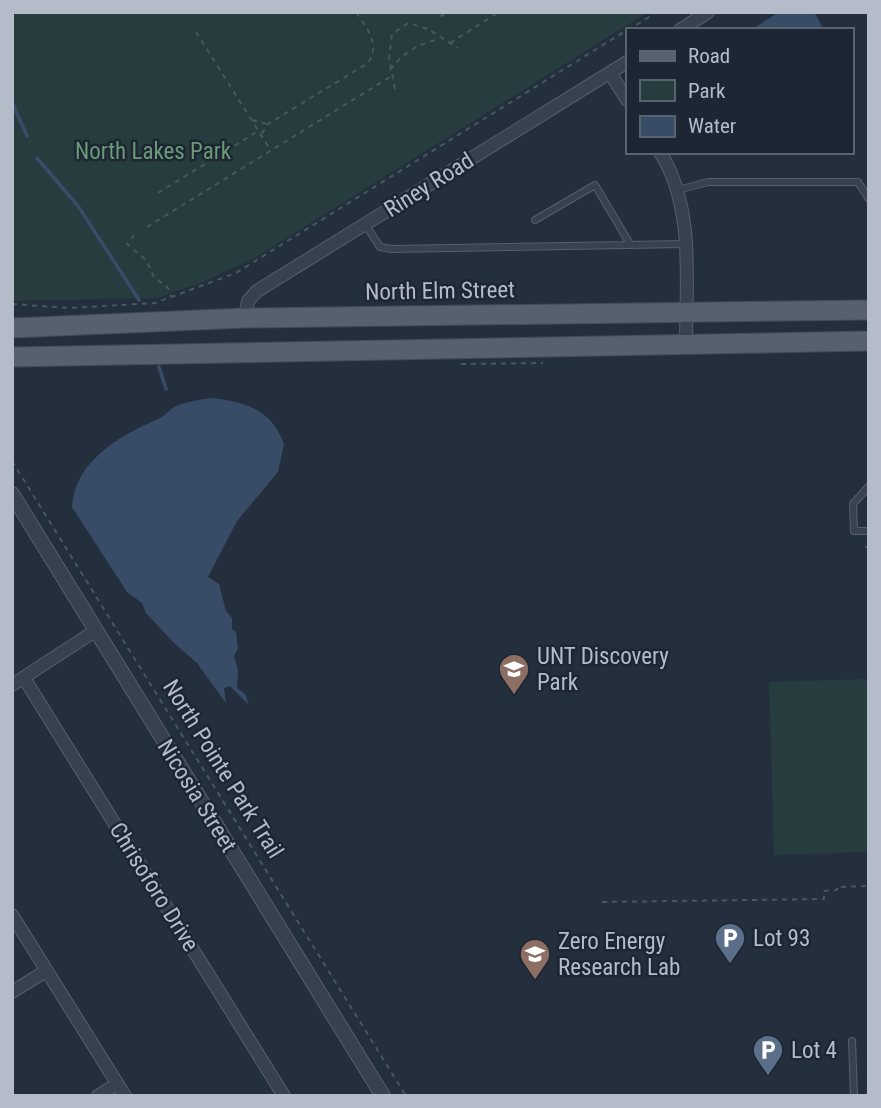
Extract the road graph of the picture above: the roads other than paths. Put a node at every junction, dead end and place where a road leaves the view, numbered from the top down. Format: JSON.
{"nodes":[{"id":1,"x":708,"y":12,"type":"edge"},
{"id":2,"x":683,"y":28,"type":"edge"},
{"id":3,"x":626,"y":63,"type":"edge"},
{"id":4,"x":610,"y":73,"type":"junction"},
{"id":5,"x":626,"y":98,"type":"edge"},
{"id":6,"x":661,"y":154,"type":"edge"},
{"id":7,"x":678,"y":190,"type":"junction"},
{"id":8,"x":869,"y":199,"type":"edge"},
{"id":9,"x":535,"y":220,"type":"dead end"},
{"id":10,"x":365,"y":224,"type":"junction"},
{"id":11,"x":630,"y":244,"type":"junction"},
{"id":12,"x":685,"y":244,"type":"junction"},
{"id":13,"x":869,"y":310,"type":"edge"},
{"id":14,"x":686,"y":313,"type":"junction"},
{"id":15,"x":246,"y":318,"type":"junction"},
{"id":16,"x":12,"y":328,"type":"edge"},
{"id":17,"x":869,"y":341,"type":"edge"},
{"id":18,"x":686,"y":345,"type":"junction"},
{"id":19,"x":12,"y":357,"type":"edge"},
{"id":20,"x":869,"y":486,"type":"edge"},
{"id":21,"x":12,"y":494,"type":"edge"},
{"id":22,"x":869,"y":531,"type":"edge"},
{"id":23,"x":95,"y":631,"type":"junction"},
{"id":24,"x":24,"y":678,"type":"junction"},
{"id":25,"x":12,"y":685,"type":"edge"},
{"id":26,"x":12,"y":915,"type":"edge"},
{"id":27,"x":46,"y":971,"type":"junction"},
{"id":28,"x":12,"y":992,"type":"edge"},
{"id":29,"x":852,"y":1041,"type":"dead end"},
{"id":30,"x":117,"y":1084,"type":"junction"},
{"id":31,"x":99,"y":1096,"type":"edge"},
{"id":32,"x":125,"y":1096,"type":"edge"},
{"id":33,"x":284,"y":1096,"type":"edge"},
{"id":34,"x":383,"y":1096,"type":"edge"},
{"id":35,"x":854,"y":1096,"type":"edge"}],
"edges":[{"from":1,"to":2,"type":"street"},
{"from":3,"to":4,"type":"street","name":"Riney Road"},
{"from":4,"to":5,"type":"street"},
{"from":4,"to":10,"type":"street","name":"Riney Road"},
{"from":6,"to":7,"type":"street"},
{"from":7,"to":8,"type":"lane"},
{"from":7,"to":12,"type":"street"},
{"from":9,"to":11,"type":"lane"},
{"from":10,"to":11,"type":"lane"},
{"from":10,"to":15,"type":"street","name":"Riney Road"},
{"from":11,"to":12,"type":"lane"},
{"from":12,"to":14,"type":"street"},
{"from":13,"to":14,"type":"main road","name":"North Elm Street"},
{"from":14,"to":15,"type":"main road","name":"North Elm Street"},
{"from":14,"to":18,"type":"street"},
{"from":15,"to":16,"type":"main road","name":"North Elm Street"},
{"from":17,"to":18,"type":"main road"},
{"from":18,"to":19,"type":"main road"},
{"from":20,"to":22,"type":"lane"},
{"from":21,"to":23,"type":"street","name":"Nicosia Street"},
{"from":23,"to":24,"type":"street"},
{"from":23,"to":34,"type":"street","name":"Nicosia Street"},
{"from":24,"to":25,"type":"street"},
{"from":24,"to":33,"type":"street","name":"Chrisoforo Drive"},
{"from":26,"to":27,"type":"street"},
{"from":27,"to":28,"type":"street"},
{"from":27,"to":30,"type":"street"},
{"from":29,"to":35,"type":"lane"},
{"from":30,"to":31,"type":"street"},
{"from":30,"to":32,"type":"street"}]}
